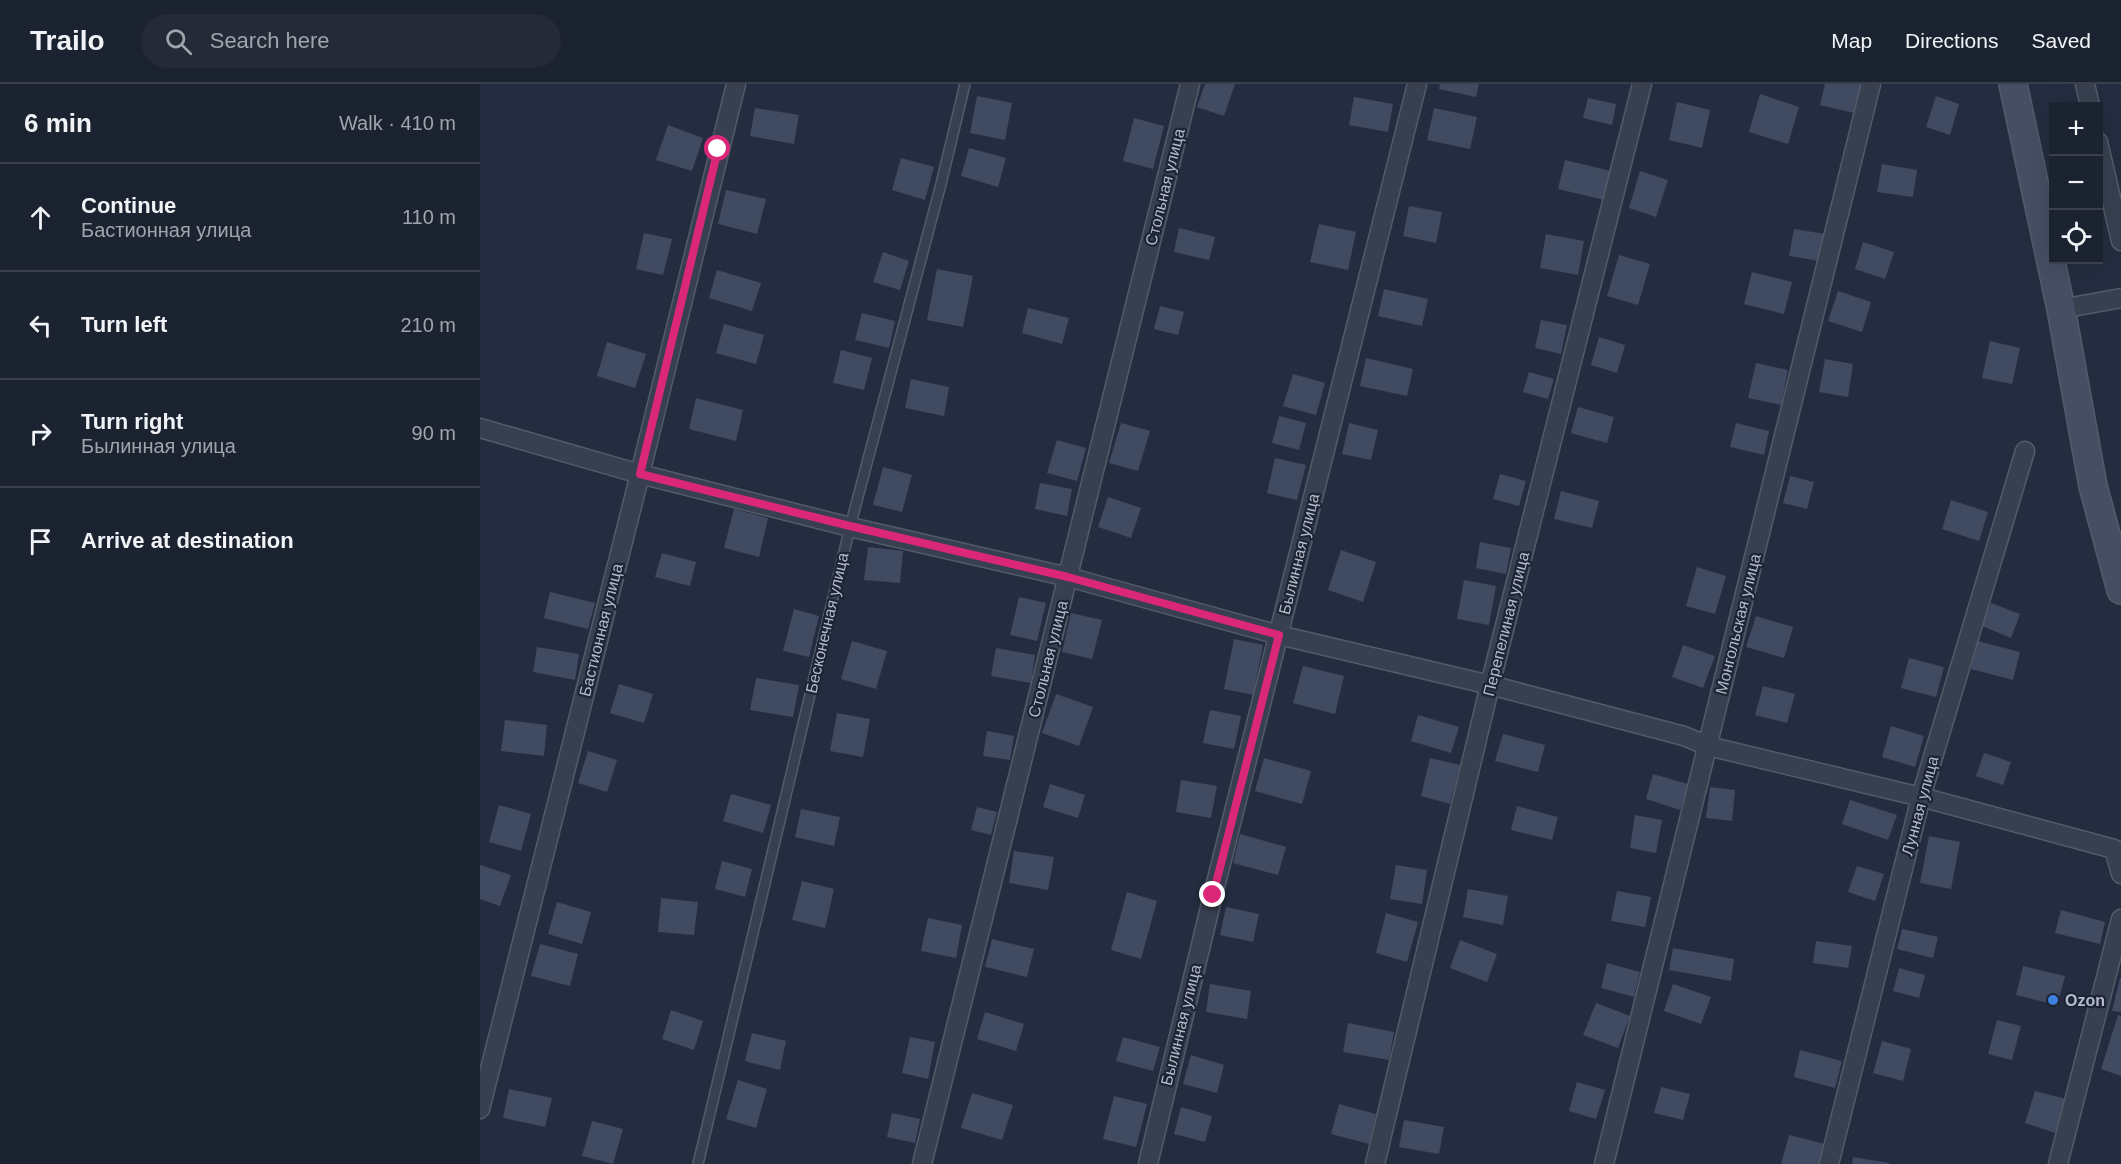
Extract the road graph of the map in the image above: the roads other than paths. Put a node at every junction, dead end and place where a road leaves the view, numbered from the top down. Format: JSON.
{"nodes":[{"id":1,"x":736,"y":84,"type":"edge"},
{"id":2,"x":965,"y":84,"type":"edge"},
{"id":3,"x":1190,"y":84,"type":"edge"},
{"id":4,"x":1416,"y":84,"type":"edge"},
{"id":5,"x":1642,"y":84,"type":"edge"},
{"id":6,"x":1871,"y":84,"type":"edge"},
{"id":7,"x":2013,"y":84,"type":"edge"},
{"id":8,"x":2085,"y":84,"type":"edge"},
{"id":9,"x":2089,"y":102,"type":"edge"},
{"id":10,"x":2101,"y":156,"type":"edge"},
{"id":11,"x":2121,"y":241,"type":"edge"},
{"id":12,"x":2121,"y":298,"type":"edge"},
{"id":13,"x":2061,"y":309,"type":"junction"},
{"id":14,"x":480,"y":428,"type":"edge"},
{"id":15,"x":2025,"y":451,"type":"dead end"},
{"id":16,"x":640,"y":474,"type":"junction"},
{"id":17,"x":850,"y":526,"type":"junction"},
{"id":18,"x":1068,"y":577,"type":"junction"},
{"id":19,"x":2121,"y":590,"type":"edge"},
{"id":20,"x":1279,"y":635,"type":"junction"},
{"id":21,"x":1490,"y":685,"type":"junction"},
{"id":22,"x":1708,"y":746,"type":"junction"},
{"id":23,"x":1921,"y":797,"type":"junction"},
{"id":24,"x":2117,"y":850,"type":"edge"},
{"id":25,"x":2121,"y":874,"type":"edge"},
{"id":26,"x":2121,"y":919,"type":"edge"},
{"id":27,"x":480,"y":1109,"type":"edge"},
{"id":28,"x":698,"y":1164,"type":"edge"},
{"id":29,"x":922,"y":1164,"type":"edge"},
{"id":30,"x":1148,"y":1164,"type":"edge"},
{"id":31,"x":1375,"y":1164,"type":"edge"},
{"id":32,"x":1604,"y":1164,"type":"edge"},
{"id":33,"x":1829,"y":1164,"type":"edge"},
{"id":34,"x":2058,"y":1164,"type":"edge"}],
"edges":[{"from":1,"to":16,"type":"street","name":"Бастионная улица"},
{"from":2,"to":17,"type":"lane","name":"Бесконечная улица"},
{"from":3,"to":18,"type":"street","name":"Стольная улица"},
{"from":4,"to":20,"type":"street","name":"Былинная улица"},
{"from":5,"to":21,"type":"street","name":"Перепелиная улица"},
{"from":6,"to":22,"type":"street","name":"Монгольская улица"},
{"from":7,"to":13,"type":"street"},
{"from":8,"to":9,"type":"street"},
{"from":10,"to":11,"type":"street"},
{"from":12,"to":13,"type":"street"},
{"from":13,"to":19,"type":"street"},
{"from":14,"to":16,"type":"street"},
{"from":15,"to":23,"type":"street","name":"Лунная улица"},
{"from":16,"to":17,"type":"street"},
{"from":16,"to":27,"type":"street","name":"Бастионная улица"},
{"from":17,"to":18,"type":"street"},
{"from":17,"to":28,"type":"lane","name":"Бесконечная улица"},
{"from":18,"to":20,"type":"street"},
{"from":18,"to":29,"type":"street","name":"Стольная улица"},
{"from":20,"to":21,"type":"street"},
{"from":20,"to":30,"type":"street","name":"Былинная улица"},
{"from":21,"to":22,"type":"street"},
{"from":21,"to":31,"type":"street","name":"Перепелиная улица"},
{"from":22,"to":23,"type":"street"},
{"from":22,"to":32,"type":"street","name":"Монгольская улица"},
{"from":23,"to":24,"type":"street"},
{"from":23,"to":33,"type":"street","name":"Лунная улица"},
{"from":24,"to":25,"type":"street"},
{"from":26,"to":34,"type":"street"}]}
